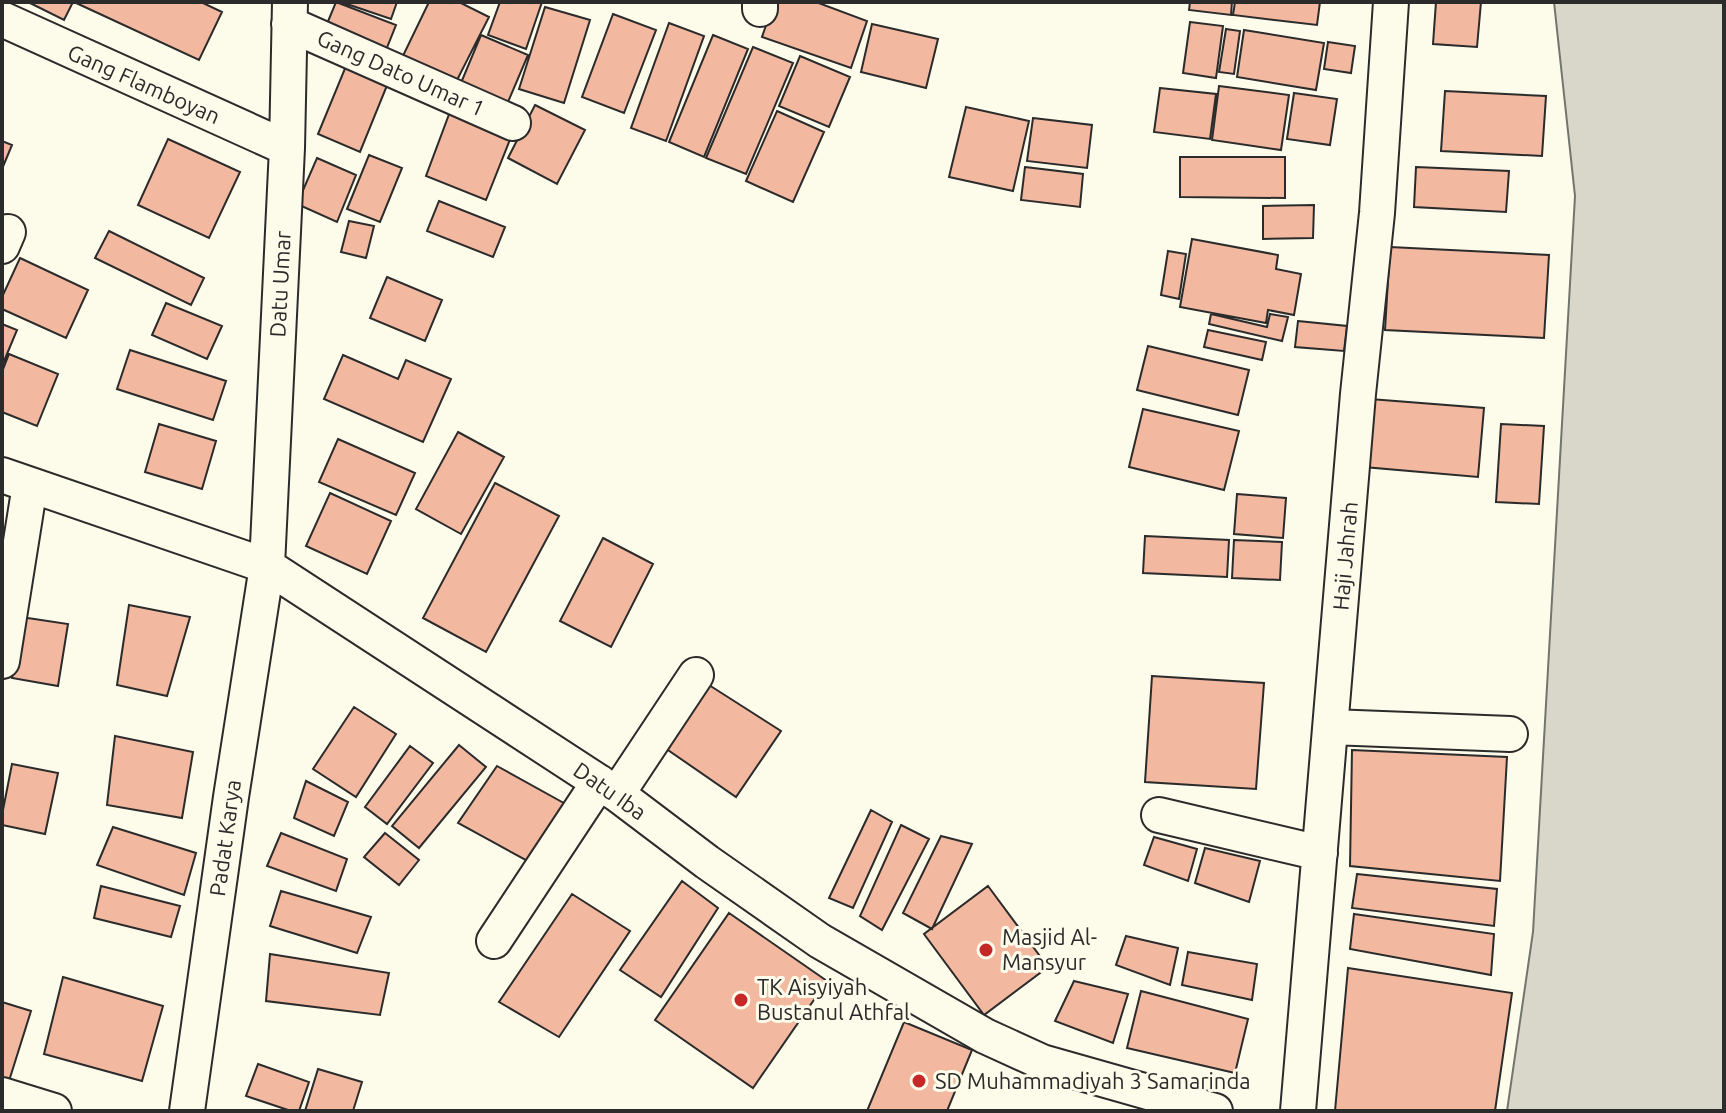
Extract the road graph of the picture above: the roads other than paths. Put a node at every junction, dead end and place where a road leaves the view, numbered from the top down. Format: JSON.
{"nodes":[{"id":1,"x":1391,"y":2,"type":"edge"},
{"id":2,"x":289,"y":13,"type":"edge"},
{"id":3,"x":2,"y":19,"type":"edge"},
{"id":4,"x":513,"y":123,"type":"dead end"},
{"id":5,"x":287,"y":148,"type":"junction"},
{"id":6,"x":16,"y":480,"type":"edge"},
{"id":7,"x":267,"y":566,"type":"junction"},
{"id":8,"x":2,"y":661,"type":"edge"},
{"id":9,"x":696,"y":675,"type":"dead end"},
{"id":10,"x":1331,"y":727,"type":"junction"},
{"id":11,"x":1510,"y":734,"type":"dead end"},
{"id":12,"x":608,"y":788,"type":"junction"},
{"id":13,"x":1159,"y":815,"type":"dead end"},
{"id":14,"x":1320,"y":853,"type":"junction"},
{"id":15,"x":494,"y":941,"type":"dead end"},
{"id":16,"x":2,"y":1095,"type":"edge"},
{"id":17,"x":54,"y":1111,"type":"edge"},
{"id":18,"x":187,"y":1111,"type":"edge"},
{"id":19,"x":1215,"y":1111,"type":"edge"},
{"id":20,"x":1298,"y":1111,"type":"edge"}],
"edges":[{"from":1,"to":10,"type":"street","name":"Haji Jahrah"},
{"from":2,"to":4,"type":"street","name":"Gang Dato Umar 1"},
{"from":2,"to":5,"type":"street","name":"Datu Umar"},
{"from":3,"to":5,"type":"street","name":"Gang Flamboyan"},
{"from":5,"to":7,"type":"street","name":"Datu Umar"},
{"from":6,"to":7,"type":"street","name":"Datu Iba"},
{"from":6,"to":8,"type":"street"},
{"from":7,"to":12,"type":"street","name":"Datu Iba"},
{"from":7,"to":18,"type":"street","name":"Padat Karya"},
{"from":9,"to":12,"type":"street"},
{"from":10,"to":11,"type":"street"},
{"from":10,"to":14,"type":"street","name":"Haji Jahrah"},
{"from":12,"to":15,"type":"street"},
{"from":12,"to":19,"type":"street","name":"Datu Iba"},
{"from":13,"to":14,"type":"street"},
{"from":14,"to":20,"type":"street","name":"Haji Jahrah"},
{"from":16,"to":17,"type":"street"}]}
